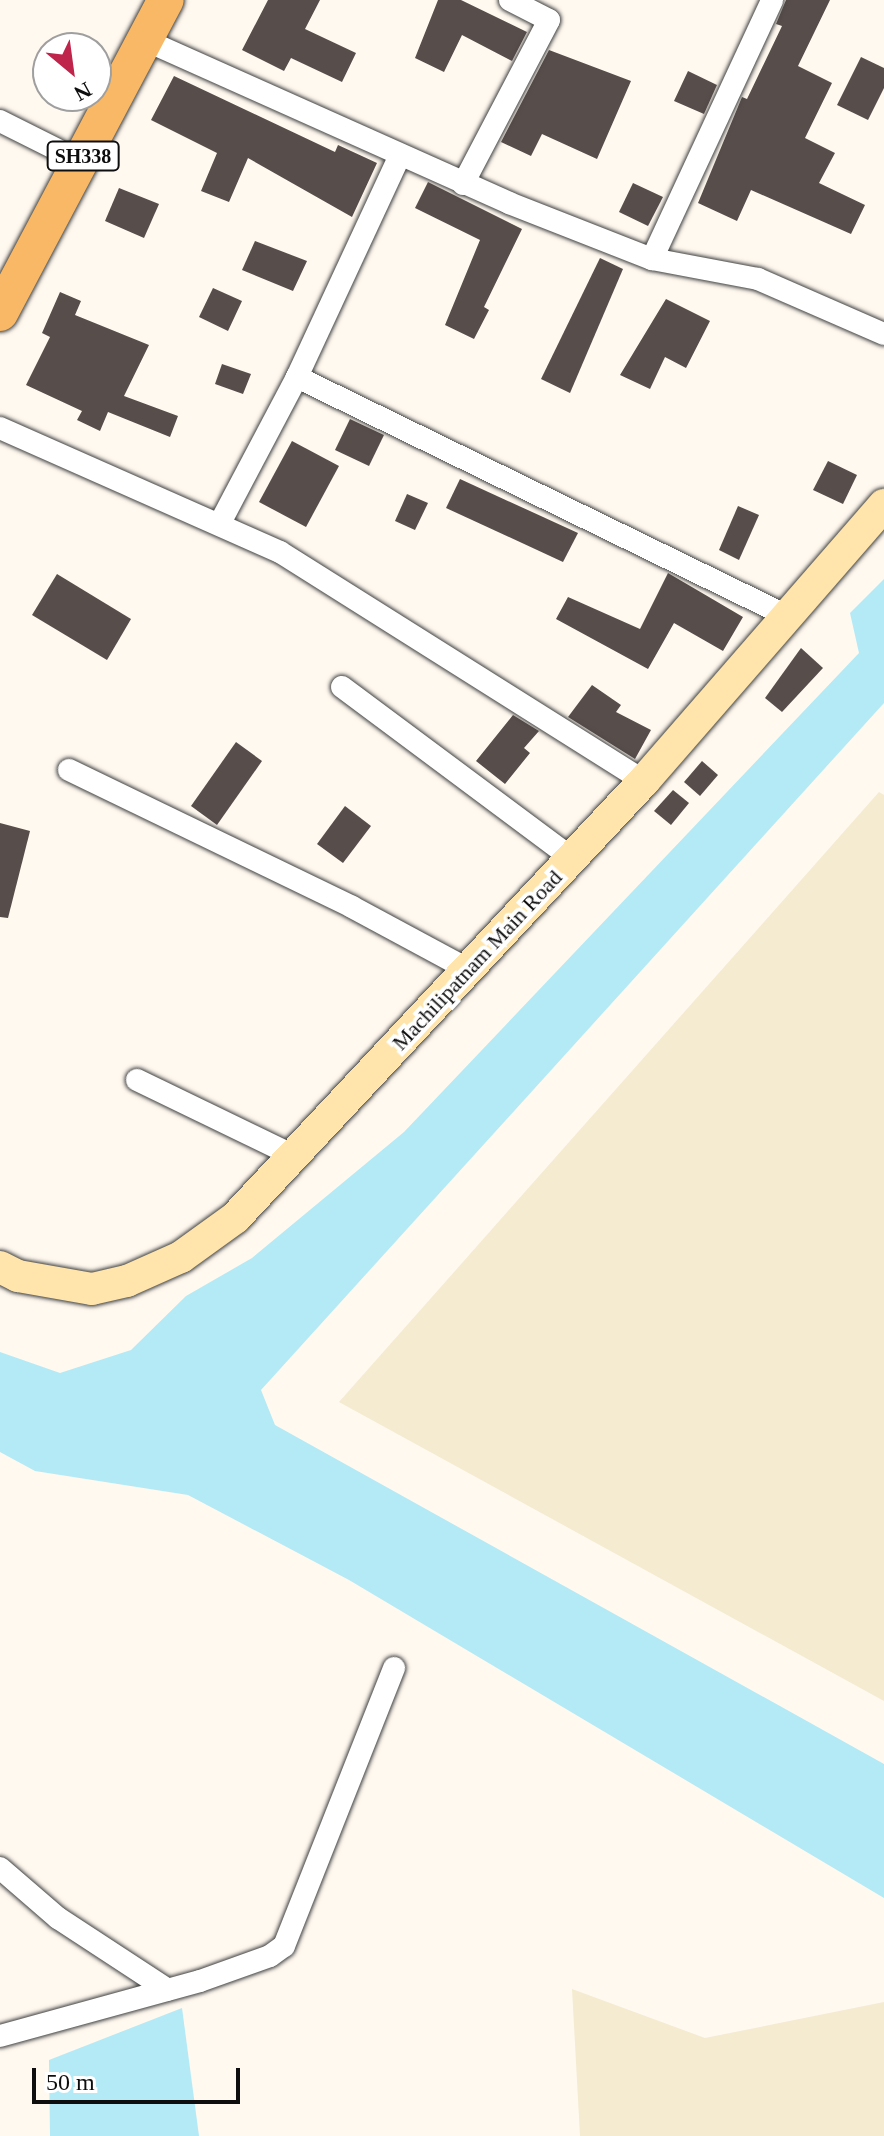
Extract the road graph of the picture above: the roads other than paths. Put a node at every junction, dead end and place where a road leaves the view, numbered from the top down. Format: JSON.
{"nodes":[{"id":1,"x":140,"y":0,"type":"edge"},
{"id":2,"x":166,"y":0,"type":"edge"},
{"id":3,"x":510,"y":0,"type":"edge"},
{"id":4,"x":772,"y":0,"type":"edge"},
{"id":5,"x":145,"y":40,"type":"junction"},
{"id":6,"x":112,"y":53,"type":"edge"},
{"id":7,"x":81,"y":112,"type":"edge"},
{"id":8,"x":0,"y":121,"type":"edge"},
{"id":9,"x":60,"y":151,"type":"junction"},
{"id":10,"x":399,"y":157,"type":"junction"},
{"id":11,"x":463,"y":184,"type":"junction"},
{"id":12,"x":652,"y":259,"type":"junction"},
{"id":13,"x":0,"y":260,"type":"edge"},
{"id":14,"x":0,"y":313,"type":"edge"},
{"id":15,"x":884,"y":334,"type":"edge"},
{"id":16,"x":297,"y":377,"type":"junction"},
{"id":17,"x":0,"y":428,"type":"edge"},
{"id":18,"x":884,"y":505,"type":"edge"},
{"id":19,"x":220,"y":523,"type":"junction"},
{"id":20,"x":787,"y":616,"type":"junction"},
{"id":21,"x":342,"y":687,"type":"dead end"},
{"id":22,"x":69,"y":770,"type":"dead end"},
{"id":23,"x":644,"y":781,"type":"junction"},
{"id":24,"x":571,"y":858,"type":"junction"},
{"id":25,"x":469,"y":970,"type":"junction"},
{"id":26,"x":137,"y":1080,"type":"dead end"},
{"id":27,"x":296,"y":1157,"type":"junction"},
{"id":28,"x":0,"y":1267,"type":"edge"},
{"id":29,"x":394,"y":1668,"type":"dead end"},
{"id":30,"x":0,"y":1868,"type":"edge"},
{"id":31,"x":168,"y":1990,"type":"junction"},
{"id":32,"x":0,"y":2036,"type":"edge"}],
"edges":[{"from":1,"to":6,"type":"main road"},
{"from":2,"to":5,"type":"main road","number":"SH338"},
{"from":3,"to":11,"type":"street"},
{"from":4,"to":12,"type":"street"},
{"from":5,"to":10,"type":"street"},
{"from":5,"to":14,"type":"main road","number":"SH338"},
{"from":7,"to":9,"type":"main road","number":"SH338"},
{"from":8,"to":9,"type":"street"},
{"from":9,"to":13,"type":"main road","number":"SH338"},
{"from":10,"to":11,"type":"street"},
{"from":10,"to":16,"type":"street"},
{"from":11,"to":12,"type":"street"},
{"from":12,"to":15,"type":"street"},
{"from":16,"to":19,"type":"street"},
{"from":16,"to":20,"type":"street"},
{"from":17,"to":19,"type":"street"},
{"from":18,"to":20,"type":"main road","name":"Machilipatnam Main Road"},
{"from":19,"to":23,"type":"street"},
{"from":20,"to":23,"type":"main road","name":"Machilipatnam Main Road"},
{"from":21,"to":24,"type":"street"},
{"from":22,"to":25,"type":"street"},
{"from":23,"to":24,"type":"main road","name":"Machilipatnam Main Road"},
{"from":24,"to":25,"type":"main road","name":"Machilipatnam Main Road"},
{"from":25,"to":27,"type":"main road","name":"Machilipatnam Main Road"},
{"from":26,"to":27,"type":"street"},
{"from":27,"to":28,"type":"main road","name":"Machilipatnam Main Road"},
{"from":29,"to":31,"type":"street"},
{"from":30,"to":31,"type":"street"},
{"from":31,"to":32,"type":"street"}]}
